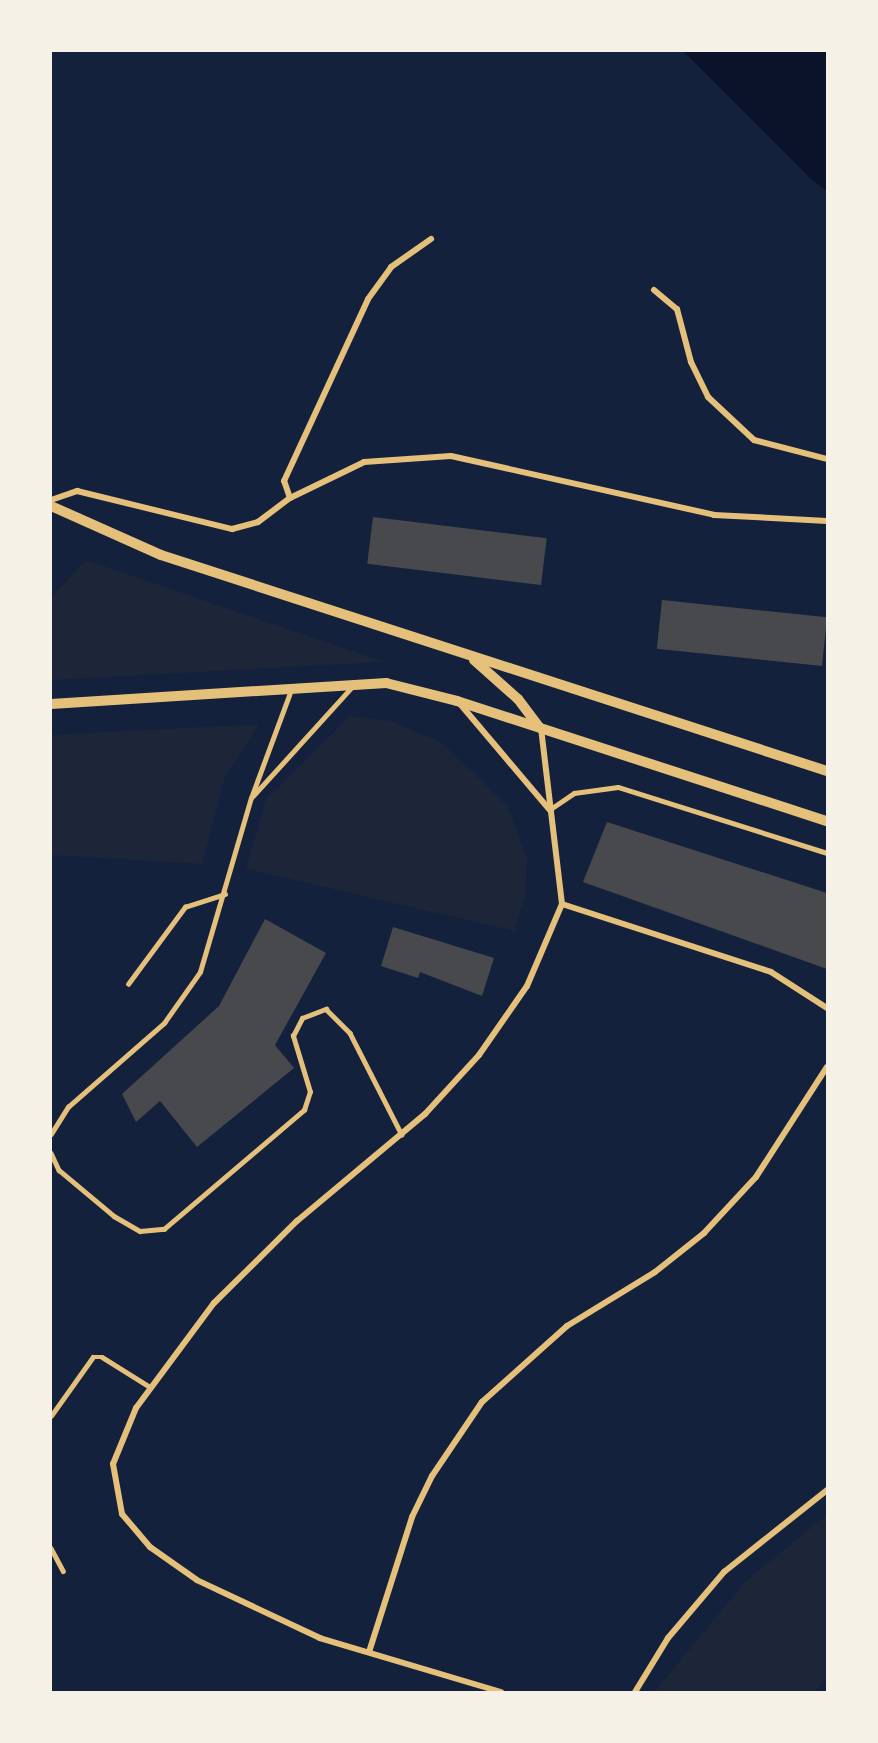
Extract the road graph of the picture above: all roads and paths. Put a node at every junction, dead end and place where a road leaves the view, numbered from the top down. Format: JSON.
{"nodes":[{"id":1,"x":431,"y":239,"type":"dead end"},
{"id":2,"x":654,"y":290,"type":"dead end"},
{"id":3,"x":827,"y":459,"type":"edge"},
{"id":4,"x":290,"y":498,"type":"junction"},
{"id":5,"x":51,"y":500,"type":"edge"},
{"id":6,"x":51,"y":506,"type":"edge"},
{"id":7,"x":827,"y":521,"type":"edge"},
{"id":8,"x":465,"y":653,"type":"junction"},
{"id":9,"x":356,"y":683,"type":"junction"},
{"id":10,"x":291,"y":690,"type":"junction"},
{"id":11,"x":457,"y":701,"type":"junction"},
{"id":12,"x":51,"y":705,"type":"edge"},
{"id":13,"x":541,"y":728,"type":"junction"},
{"id":14,"x":827,"y":771,"type":"edge"},
{"id":15,"x":251,"y":798,"type":"junction"},
{"id":16,"x":549,"y":810,"type":"junction"},
{"id":17,"x":827,"y":821,"type":"edge"},
{"id":18,"x":827,"y":853,"type":"edge"},
{"id":19,"x":225,"y":894,"type":"junction"},
{"id":20,"x":562,"y":904,"type":"junction"},
{"id":21,"x":128,"y":984,"type":"dead end"},
{"id":22,"x":827,"y":1008,"type":"edge"},
{"id":23,"x":827,"y":1067,"type":"edge"},
{"id":24,"x":51,"y":1134,"type":"edge"},
{"id":25,"x":403,"y":1135,"type":"junction"},
{"id":26,"x":51,"y":1153,"type":"edge"},
{"id":27,"x":150,"y":1387,"type":"junction"},
{"id":28,"x":51,"y":1416,"type":"edge"},
{"id":29,"x":827,"y":1490,"type":"edge"},
{"id":30,"x":51,"y":1548,"type":"edge"},
{"id":31,"x":63,"y":1571,"type":"dead end"},
{"id":32,"x":369,"y":1652,"type":"junction"},
{"id":33,"x":501,"y":1692,"type":"edge"},
{"id":34,"x":635,"y":1692,"type":"edge"}],
"edges":[{"from":1,"to":4,"type":"street"},
{"from":2,"to":3,"type":"street"},
{"from":4,"to":5,"type":"street"},
{"from":4,"to":7,"type":"street"},
{"from":6,"to":8,"type":"street"},
{"from":8,"to":13,"type":"street"},
{"from":8,"to":14,"type":"street"},
{"from":9,"to":10,"type":"street"},
{"from":9,"to":11,"type":"street"},
{"from":9,"to":15,"type":"lane"},
{"from":10,"to":12,"type":"street"},
{"from":10,"to":15,"type":"lane"},
{"from":11,"to":13,"type":"street"},
{"from":11,"to":16,"type":"street"},
{"from":13,"to":16,"type":"street"},
{"from":13,"to":17,"type":"street"},
{"from":15,"to":19,"type":"lane"},
{"from":16,"to":18,"type":"lane"},
{"from":16,"to":20,"type":"street"},
{"from":19,"to":21,"type":"lane"},
{"from":19,"to":24,"type":"lane"},
{"from":20,"to":22,"type":"street"},
{"from":20,"to":25,"type":"street"},
{"from":23,"to":32,"type":"street"},
{"from":25,"to":26,"type":"lane"},
{"from":25,"to":27,"type":"street"},
{"from":27,"to":28,"type":"lane"},
{"from":27,"to":32,"type":"street"},
{"from":29,"to":34,"type":"street"},
{"from":30,"to":31,"type":"lane"},
{"from":32,"to":33,"type":"street"}]}
